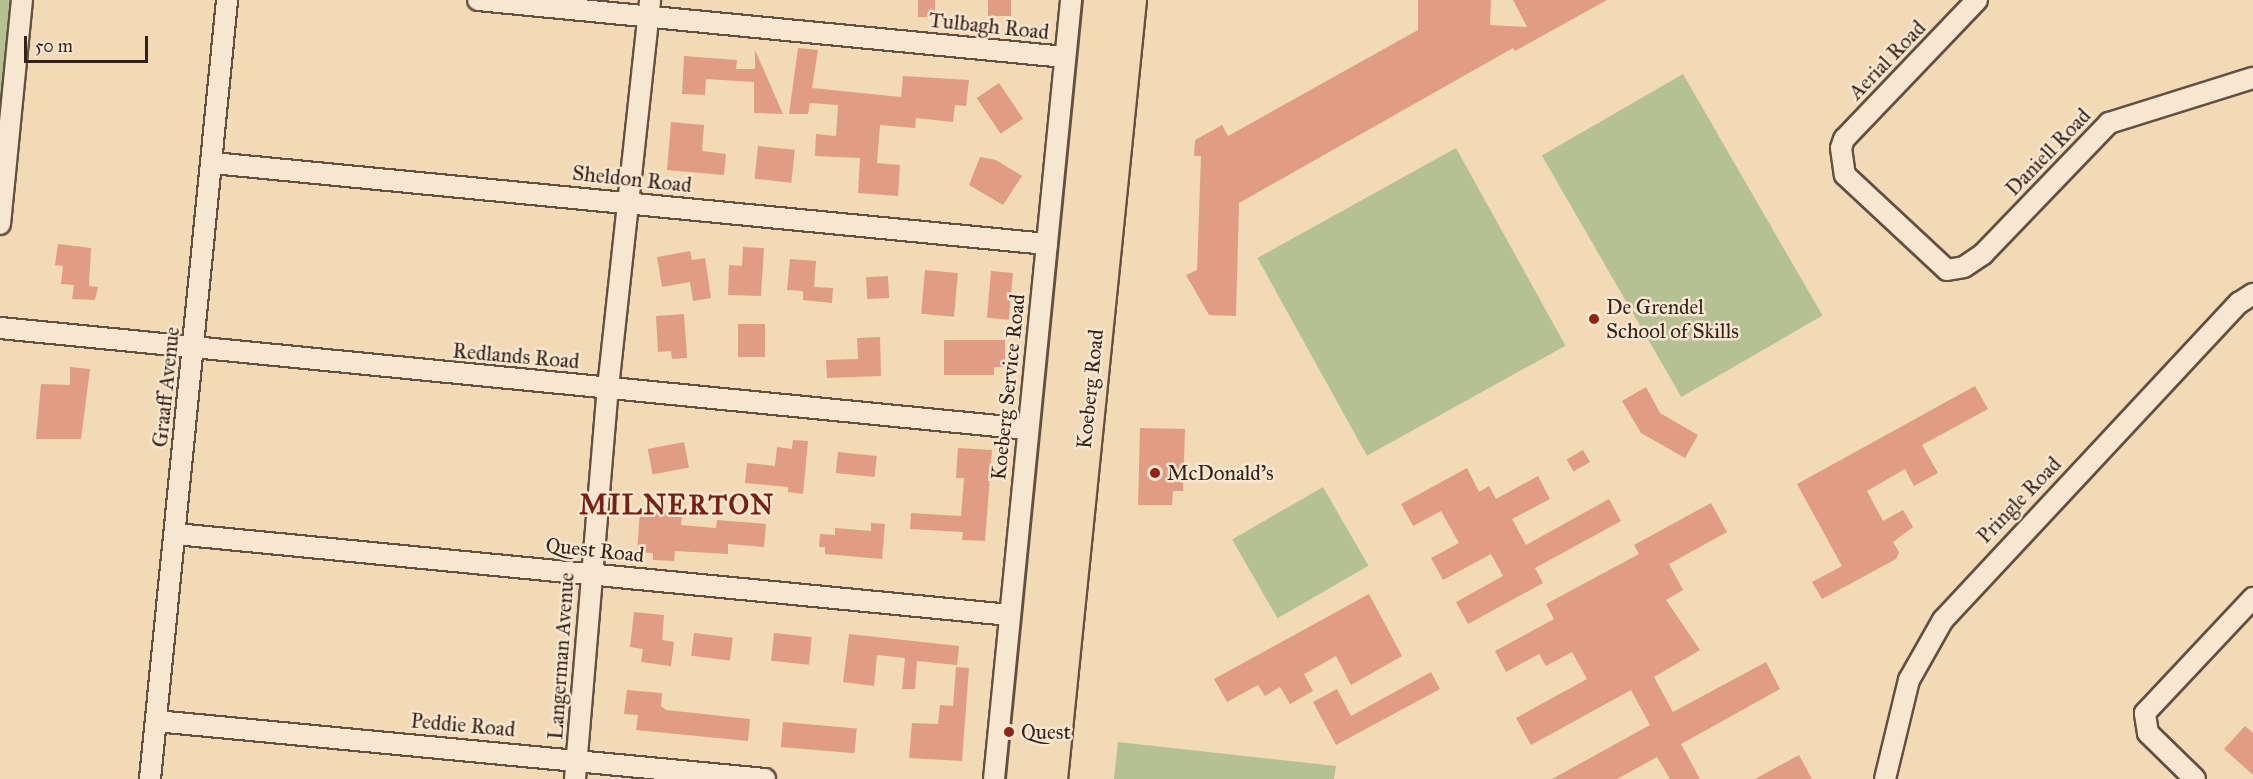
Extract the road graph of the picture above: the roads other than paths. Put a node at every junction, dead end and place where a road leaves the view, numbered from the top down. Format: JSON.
{"nodes":[{"id":1,"x":22,"y":0,"type":"edge"},
{"id":2,"x":227,"y":0,"type":"edge"},
{"id":3,"x":478,"y":0,"type":"edge"},
{"id":4,"x":1071,"y":0,"type":"edge"},
{"id":5,"x":1100,"y":0,"type":"edge"},
{"id":6,"x":1130,"y":0,"type":"edge"},
{"id":7,"x":1977,"y":0,"type":"edge"},
{"id":8,"x":650,"y":9,"type":"edge"},
{"id":9,"x":1065,"y":57,"type":"junction"},
{"id":10,"x":2253,"y":78,"type":"edge"},
{"id":11,"x":213,"y":163,"type":"junction"},
{"id":12,"x":629,"y":203,"type":"junction"},
{"id":13,"x":0,"y":224,"type":"edge"},
{"id":14,"x":1047,"y":244,"type":"junction"},
{"id":15,"x":1964,"y":267,"type":"joint"},
{"id":16,"x":2253,"y":294,"type":"edge"},
{"id":17,"x":0,"y":328,"type":"edge"},
{"id":18,"x":194,"y":350,"type":"junction"},
{"id":19,"x":608,"y":388,"type":"junction"},
{"id":20,"x":1028,"y":429,"type":"junction"},
{"id":21,"x":176,"y":534,"type":"junction"},
{"id":22,"x":591,"y":574,"type":"junction"},
{"id":23,"x":2253,"y":598,"type":"edge"},
{"id":24,"x":1010,"y":615,"type":"junction"},
{"id":25,"x":156,"y":721,"type":"junction"},
{"id":26,"x":576,"y":770,"type":"edge"},
{"id":27,"x":150,"y":779,"type":"edge"},
{"id":28,"x":765,"y":779,"type":"edge"},
{"id":29,"x":994,"y":779,"type":"edge"},
{"id":30,"x":1023,"y":779,"type":"edge"},
{"id":31,"x":1051,"y":779,"type":"edge"},
{"id":32,"x":1885,"y":779,"type":"edge"},
{"id":33,"x":2195,"y":779,"type":"edge"}],
"edges":[{"from":1,"to":13,"type":"street"},
{"from":2,"to":11,"type":"street","name":"Graaff Avenue"},
{"from":3,"to":8,"type":"street","name":"Tulbagh Road"},
{"from":4,"to":9,"type":"street","name":"Koeberg Service Road"},
{"from":5,"to":30,"type":"main road","name":"Koeberg Road"},
{"from":6,"to":31,"type":"main road","name":"Koeberg Road"},
{"from":7,"to":15,"type":"street","name":"Aerial Road"},
{"from":8,"to":9,"type":"street","name":"Tulbagh Road"},
{"from":8,"to":12,"type":"street","name":"Langerman Avenue"},
{"from":9,"to":14,"type":"street","name":"Koeberg Service Road"},
{"from":10,"to":15,"type":"street","name":"Daniell Road"},
{"from":11,"to":12,"type":"street","name":"Sheldon Road"},
{"from":11,"to":18,"type":"street","name":"Graaff Avenue"},
{"from":12,"to":14,"type":"street","name":"Sheldon Road"},
{"from":12,"to":19,"type":"street","name":"Langerman Avenue"},
{"from":14,"to":20,"type":"street","name":"Koeberg Service Road"},
{"from":16,"to":32,"type":"street","name":"Pringle Road"},
{"from":17,"to":18,"type":"street","name":"Redlands Road"},
{"from":18,"to":19,"type":"street","name":"Redlands Road"},
{"from":18,"to":21,"type":"street","name":"Graaff Avenue"},
{"from":19,"to":20,"type":"street","name":"Redlands Road"},
{"from":19,"to":22,"type":"street","name":"Langerman Avenue"},
{"from":20,"to":24,"type":"street","name":"Koeberg Service Road"},
{"from":21,"to":22,"type":"street","name":"Quest Road"},
{"from":21,"to":25,"type":"street","name":"Graaff Avenue"},
{"from":22,"to":24,"type":"street","name":"Quest Road"},
{"from":22,"to":26,"type":"street","name":"Langerman Avenue"},
{"from":23,"to":33,"type":"street"},
{"from":24,"to":29,"type":"street","name":"Koeberg Service Road"},
{"from":25,"to":26,"type":"street","name":"Peddie Road"},
{"from":25,"to":27,"type":"street","name":"Graaff Avenue"},
{"from":26,"to":28,"type":"street","name":"Peddie Road"}]}
